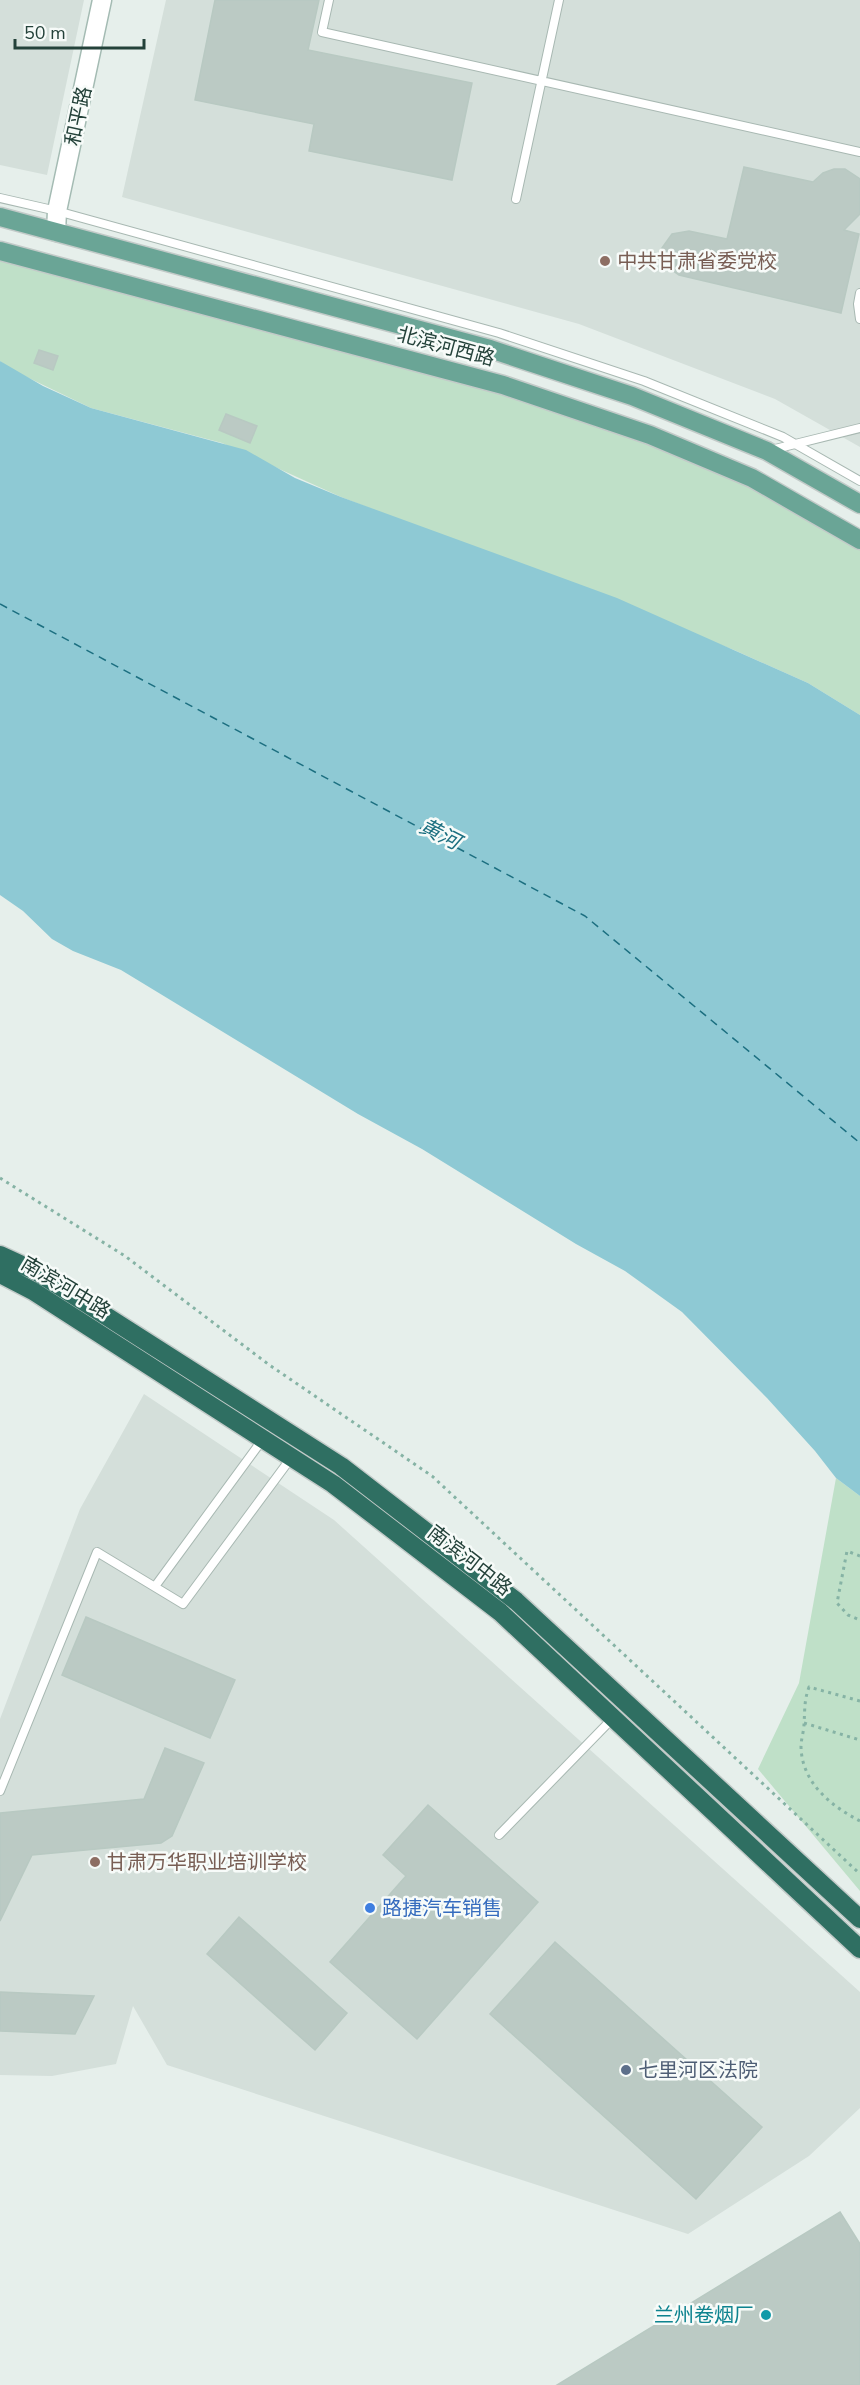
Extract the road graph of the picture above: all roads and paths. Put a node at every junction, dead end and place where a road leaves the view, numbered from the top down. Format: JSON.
{"nodes":[{"id":1,"x":102,"y":0,"type":"edge"},
{"id":2,"x":329,"y":0,"type":"edge"},
{"id":3,"x":559,"y":0,"type":"edge"},
{"id":4,"x":542,"y":81,"type":"junction"},
{"id":5,"x":860,"y":152,"type":"edge"},
{"id":6,"x":0,"y":198,"type":"edge"},
{"id":7,"x":516,"y":199,"type":"dead end"},
{"id":8,"x":57,"y":211,"type":"junction"},
{"id":9,"x":0,"y":217,"type":"edge"},
{"id":10,"x":56,"y":232,"type":"junction"},
{"id":11,"x":0,"y":251,"type":"edge"},
{"id":12,"x":860,"y":293,"type":"edge"},
{"id":13,"x":860,"y":319,"type":"edge"},
{"id":14,"x":860,"y":428,"type":"edge"},
{"id":15,"x":793,"y":443,"type":"junction"},
{"id":16,"x":767,"y":451,"type":"junction"},
{"id":17,"x":860,"y":481,"type":"edge"},
{"id":18,"x":860,"y":504,"type":"edge"},
{"id":19,"x":860,"y":540,"type":"edge"},
{"id":20,"x":0,"y":1178,"type":"edge"},
{"id":21,"x":0,"y":1255,"type":"edge"},
{"id":22,"x":0,"y":1274,"type":"edge"},
{"id":23,"x":263,"y":1439,"type":"junction"},
{"id":24,"x":292,"y":1456,"type":"junction"},
{"id":25,"x":860,"y":1556,"type":"edge"},
{"id":26,"x":156,"y":1585,"type":"junction"},
{"id":27,"x":860,"y":1620,"type":"edge"},
{"id":28,"x":860,"y":1701,"type":"edge"},
{"id":29,"x":614,"y":1718,"type":"junction"},
{"id":30,"x":804,"y":1723,"type":"junction"},
{"id":31,"x":860,"y":1740,"type":"edge"},
{"id":32,"x":0,"y":1791,"type":"edge"},
{"id":33,"x":860,"y":1821,"type":"edge"},
{"id":34,"x":499,"y":1835,"type":"dead end"},
{"id":35,"x":860,"y":1874,"type":"edge"},
{"id":36,"x":860,"y":1919,"type":"edge"},
{"id":37,"x":860,"y":1949,"type":"edge"}],
"edges":[{"from":1,"to":8,"type":"street","name":"和平路"},
{"from":2,"to":4,"type":"lane"},
{"from":3,"to":4,"type":"lane"},
{"from":4,"to":5,"type":"lane"},
{"from":4,"to":7,"type":"lane"},
{"from":6,"to":8,"type":"lane"},
{"from":8,"to":10,"type":"street","name":"和平路"},
{"from":8,"to":15,"type":"lane"},
{"from":9,"to":10,"type":"main road","name":"北滨河西路"},
{"from":10,"to":16,"type":"main road","name":"北滨河西路"},
{"from":11,"to":19,"type":"main road","name":"北滨河西路"},
{"from":12,"to":13,"type":"lane"},
{"from":14,"to":15,"type":"lane"},
{"from":15,"to":16,"type":"lane"},
{"from":15,"to":17,"type":"lane"},
{"from":16,"to":18,"type":"main road","name":"北滨河西路"},
{"from":20,"to":35,"type":"path"},
{"from":21,"to":36,"type":"highway","name":"南滨河中路"},
{"from":22,"to":23,"type":"highway","name":"南滨河中路"},
{"from":23,"to":24,"type":"highway","name":"南滨河中路"},
{"from":23,"to":26,"type":"lane"},
{"from":24,"to":26,"type":"lane"},
{"from":24,"to":29,"type":"highway","name":"南滨河中路"},
{"from":25,"to":27,"type":"path"},
{"from":26,"to":32,"type":"lane"},
{"from":28,"to":30,"type":"path"},
{"from":29,"to":34,"type":"lane"},
{"from":29,"to":37,"type":"highway","name":"南滨河中路"},
{"from":30,"to":31,"type":"path"},
{"from":30,"to":33,"type":"path"}]}
